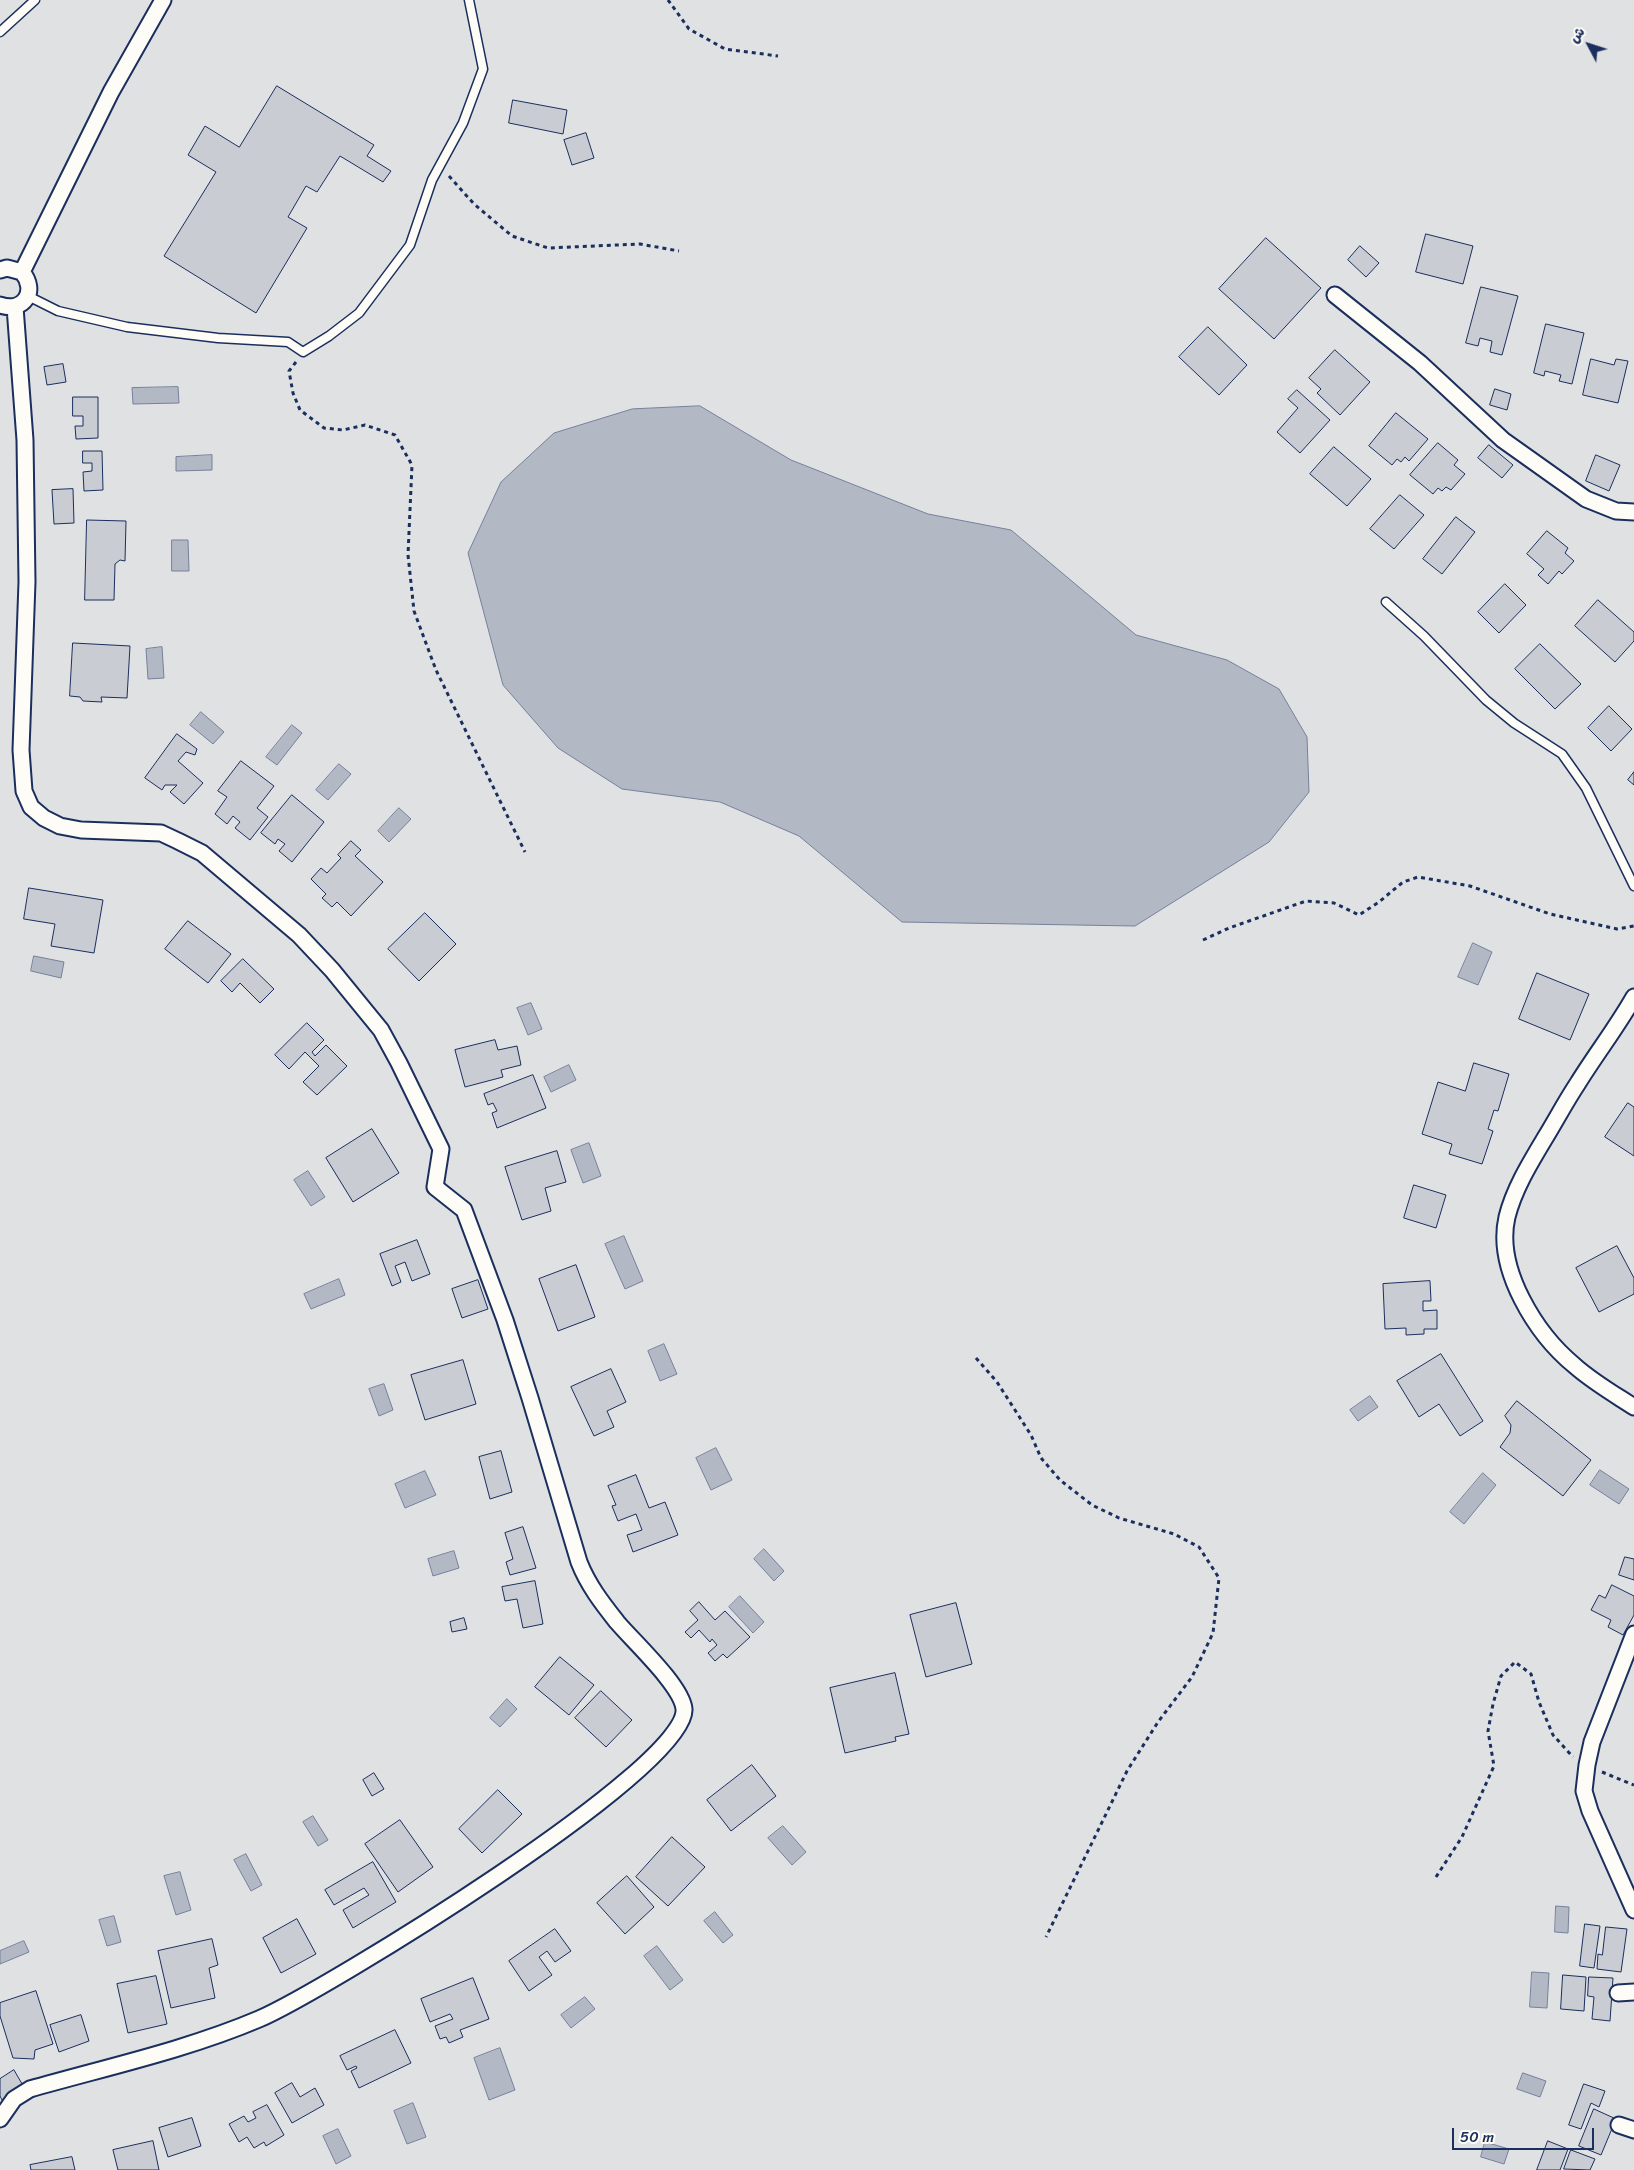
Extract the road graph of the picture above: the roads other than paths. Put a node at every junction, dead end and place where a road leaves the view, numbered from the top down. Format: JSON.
{"nodes":[{"id":1,"x":34,"y":0,"type":"edge"},
{"id":2,"x":163,"y":0,"type":"edge"},
{"id":3,"x":469,"y":0,"type":"edge"},
{"id":4,"x":0,"y":32,"type":"edge"},
{"id":5,"x":0,"y":270,"type":"edge"},
{"id":6,"x":22,"y":272,"type":"junction"},
{"id":7,"x":1335,"y":295,"type":"dead end"},
{"id":8,"x":28,"y":296,"type":"junction"},
{"id":9,"x":7,"y":306,"type":"edge"},
{"id":10,"x":1634,"y":512,"type":"edge"},
{"id":11,"x":1386,"y":602,"type":"dead end"},
{"id":12,"x":1634,"y":886,"type":"edge"},
{"id":13,"x":1634,"y":997,"type":"edge"},
{"id":14,"x":1634,"y":1407,"type":"edge"},
{"id":15,"x":1634,"y":1634,"type":"edge"},
{"id":16,"x":1634,"y":1910,"type":"edge"},
{"id":17,"x":1634,"y":1992,"type":"edge"},
{"id":18,"x":1618,"y":1993,"type":"dead end"},
{"id":19,"x":0,"y":2119,"type":"edge"},
{"id":20,"x":1619,"y":2125,"type":"dead end"},
{"id":21,"x":1634,"y":2130,"type":"edge"}],
"edges":[{"from":1,"to":4,"type":"lane"},
{"from":2,"to":6,"type":"street"},
{"from":3,"to":8,"type":"lane"},
{"from":5,"to":6,"type":"street"},
{"from":6,"to":8,"type":"street"},
{"from":7,"to":10,"type":"street"},
{"from":8,"to":9,"type":"street"},
{"from":9,"to":19,"type":"street"},
{"from":11,"to":12,"type":"lane"},
{"from":13,"to":14,"type":"street"},
{"from":15,"to":16,"type":"street"},
{"from":17,"to":18,"type":"street"},
{"from":20,"to":21,"type":"street"}]}
